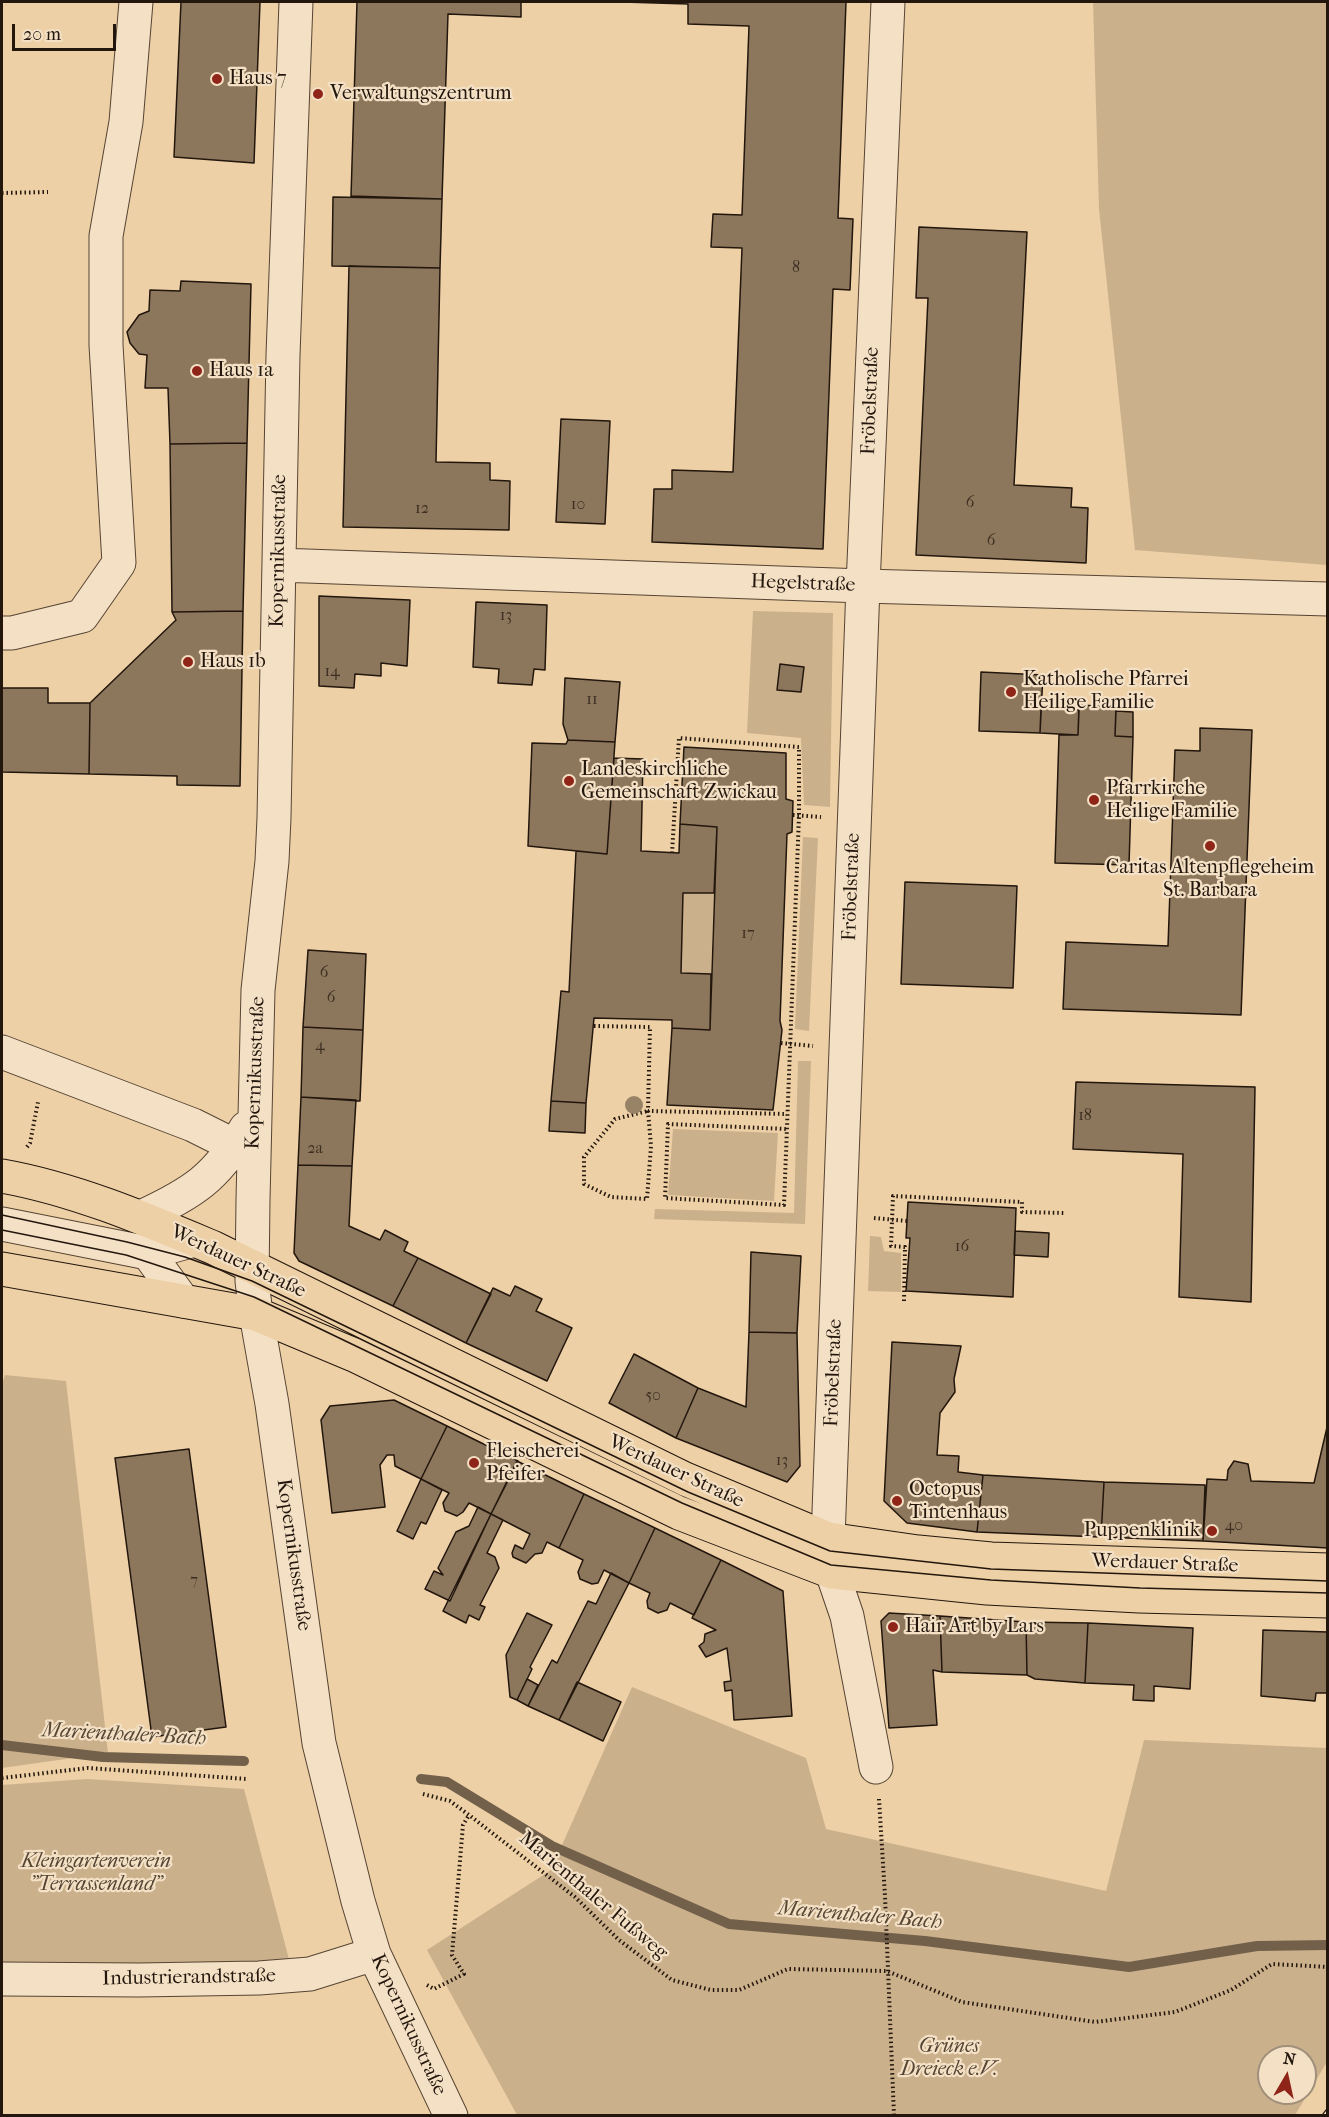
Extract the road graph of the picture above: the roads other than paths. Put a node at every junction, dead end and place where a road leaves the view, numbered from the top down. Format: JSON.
{"nodes":[{"id":1,"x":136,"y":2,"type":"edge"},
{"id":2,"x":296,"y":2,"type":"edge"},
{"id":3,"x":888,"y":2,"type":"edge"},
{"id":4,"x":279,"y":565,"type":"junction"},
{"id":5,"x":863,"y":586,"type":"junction"},
{"id":6,"x":1328,"y":599,"type":"edge"},
{"id":7,"x":2,"y":633,"type":"edge"},
{"id":8,"x":2,"y":1052,"type":"edge"},
{"id":9,"x":254,"y":1113,"type":"junction"},
{"id":10,"x":235,"y":1146,"type":"junction"},
{"id":11,"x":2,"y":1176,"type":"edge"},
{"id":12,"x":141,"y":1217,"type":"junction"},
{"id":13,"x":2,"y":1224,"type":"edge"},
{"id":14,"x":194,"y":1240,"type":"junction"},
{"id":15,"x":148,"y":1253,"type":"junction"},
{"id":16,"x":253,"y":1267,"type":"junction"},
{"id":17,"x":2,"y":1269,"type":"edge"},
{"id":18,"x":183,"y":1301,"type":"junction"},
{"id":19,"x":256,"y":1314,"type":"junction"},
{"id":20,"x":828,"y":1539,"type":"junction"},
{"id":21,"x":1328,"y":1570,"type":"edge"},
{"id":22,"x":832,"y":1572,"type":"junction"},
{"id":23,"x":1328,"y":1601,"type":"edge"},
{"id":24,"x":876,"y":1767,"type":"road end"},
{"id":25,"x":374,"y":1954,"type":"junction"},
{"id":26,"x":2,"y":1979,"type":"edge"},
{"id":27,"x":451,"y":2115,"type":"edge"}],
"edges":[{"from":1,"to":7,"type":"street"},
{"from":2,"to":4,"type":"street","name":"Kopernikusstraße"},
{"from":3,"to":5,"type":"street","name":"Fröbelstraße"},
{"from":4,"to":5,"type":"street","name":"Hegelstraße"},
{"from":4,"to":9,"type":"street","name":"Kopernikusstraße"},
{"from":5,"to":6,"type":"street","name":"Hegelstraße"},
{"from":5,"to":20,"type":"street","name":"Fröbelstraße"},
{"from":8,"to":10,"type":"street"},
{"from":9,"to":10,"type":"street"},
{"from":9,"to":16,"type":"street","name":"Kopernikusstraße"},
{"from":10,"to":12,"type":"street"},
{"from":11,"to":12,"type":"main road","name":"Werdauer Straße"},
{"from":12,"to":14,"type":"main road","name":"Werdauer Straße"},
{"from":13,"to":15,"type":"street"},
{"from":14,"to":15,"type":"street"},
{"from":14,"to":16,"type":"main road","name":"Werdauer Straße"},
{"from":15,"to":18,"type":"street"},
{"from":16,"to":19,"type":"street","name":"Kopernikusstraße"},
{"from":16,"to":20,"type":"main road","name":"Werdauer Straße"},
{"from":17,"to":18,"type":"main road","name":"Werdauer Straße"},
{"from":18,"to":19,"type":"main road","name":"Werdauer Straße"},
{"from":19,"to":22,"type":"main road","name":"Werdauer Straße"},
{"from":19,"to":25,"type":"street","name":"Kopernikusstraße"},
{"from":20,"to":21,"type":"main road","name":"Werdauer Straße"},
{"from":20,"to":22,"type":"street","name":"Fröbelstraße"},
{"from":22,"to":23,"type":"main road","name":"Werdauer Straße"},
{"from":22,"to":24,"type":"street","name":"Fröbelstraße"},
{"from":25,"to":26,"type":"street","name":"Industrierandstraße"},
{"from":25,"to":27,"type":"street","name":"Kopernikusstraße"}]}
